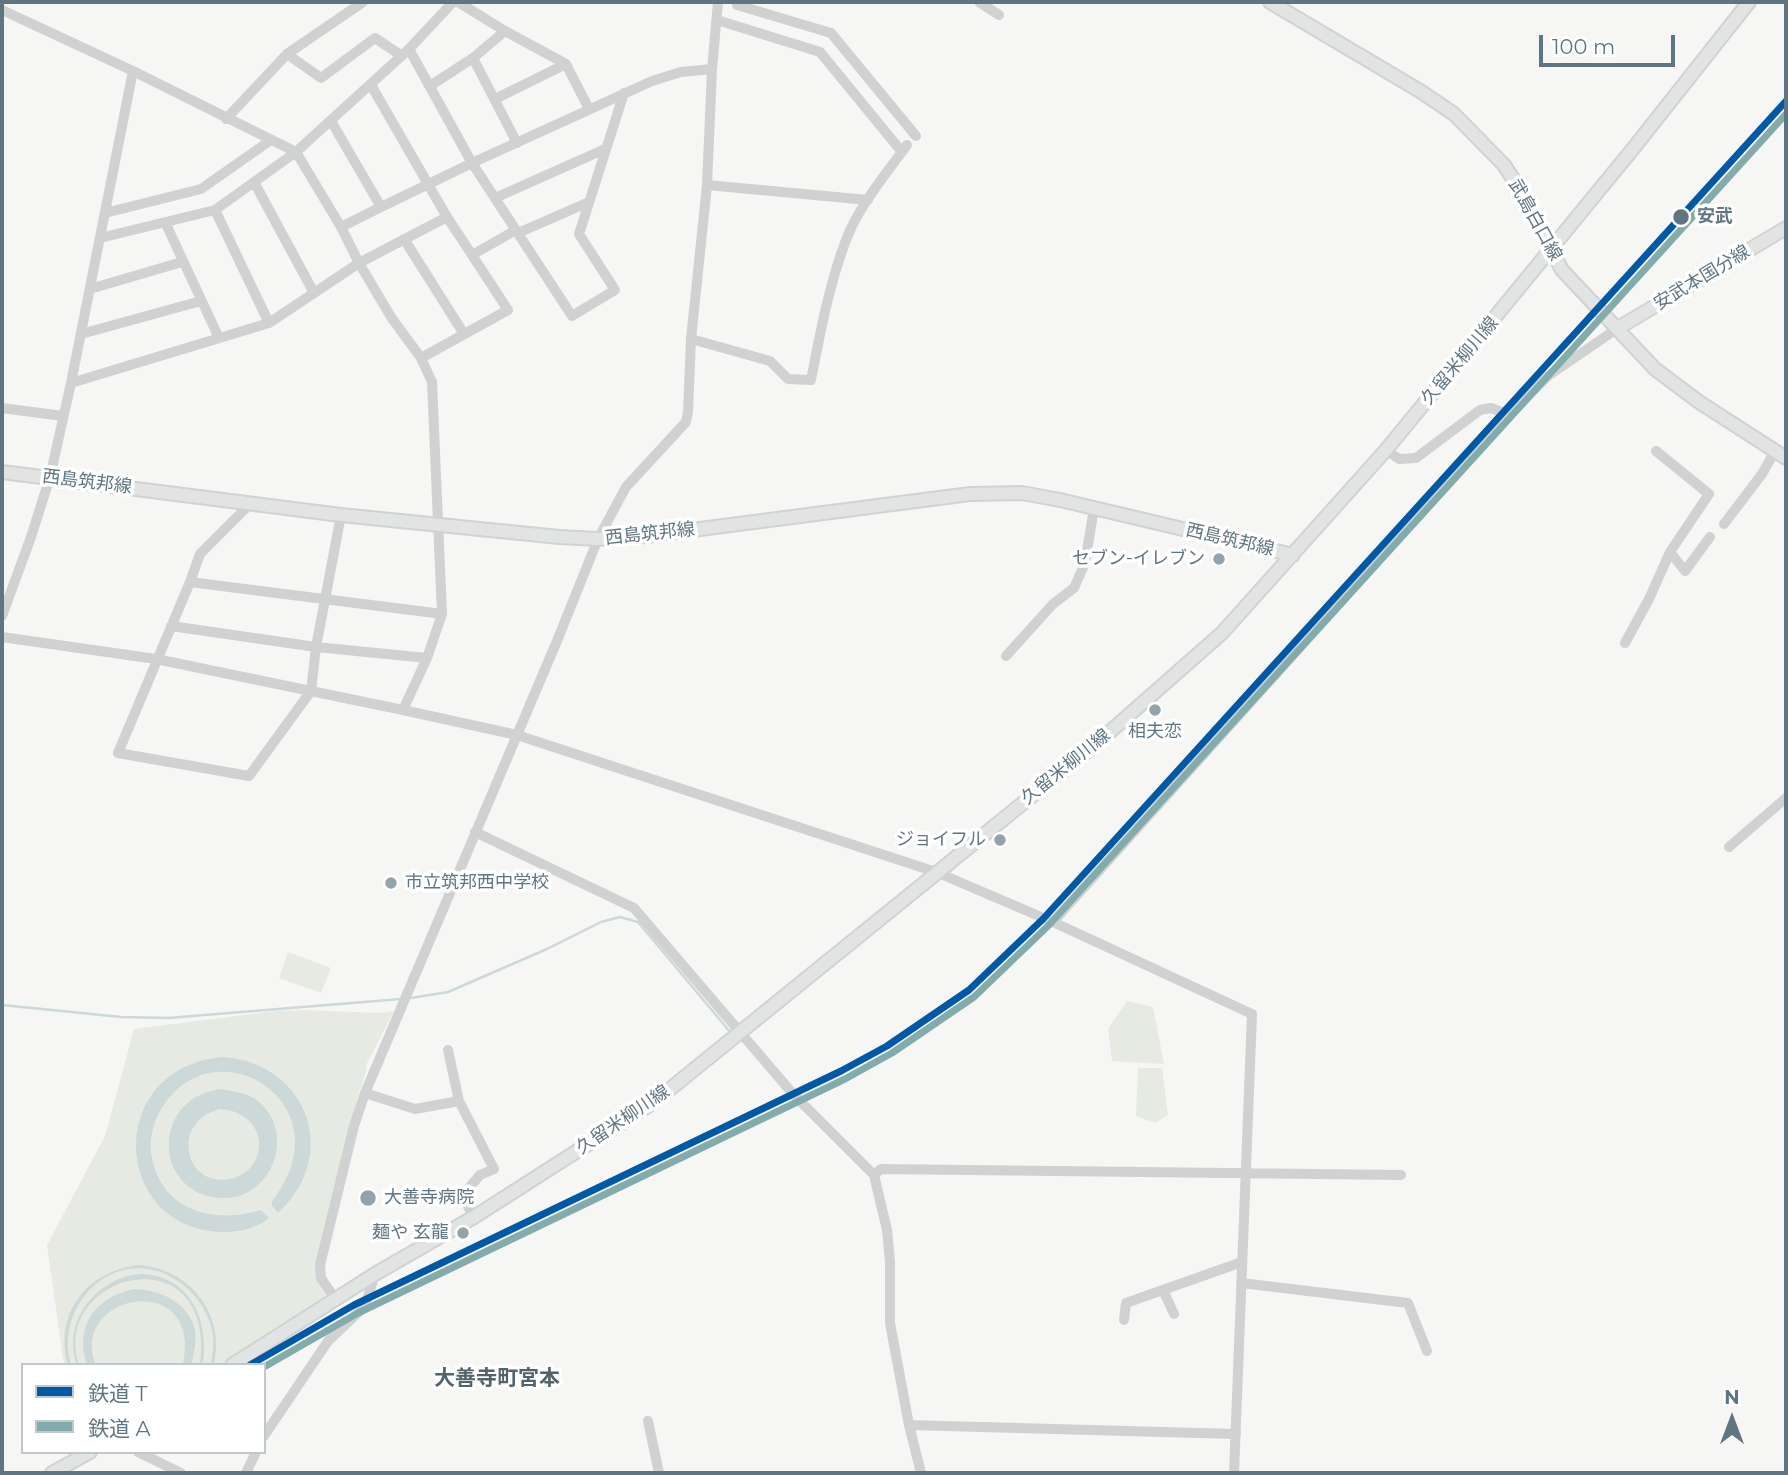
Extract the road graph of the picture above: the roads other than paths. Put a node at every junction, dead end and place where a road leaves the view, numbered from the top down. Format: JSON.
{"nodes":[{"id":1,"x":15,"y":2,"type":"edge"},
{"id":2,"x":363,"y":2,"type":"edge"},
{"id":3,"x":455,"y":2,"type":"edge"},
{"id":4,"x":718,"y":2,"type":"edge"},
{"id":5,"x":738,"y":2,"type":"edge"},
{"id":6,"x":979,"y":2,"type":"edge"},
{"id":7,"x":1270,"y":2,"type":"edge"},
{"id":8,"x":1749,"y":2,"type":"edge"},
{"id":9,"x":5,"y":11,"type":"edge"},
{"id":10,"x":999,"y":15,"type":"dead end"},
{"id":11,"x":717,"y":20,"type":"junction"},
{"id":12,"x":505,"y":31,"type":"junction"},
{"id":13,"x":406,"y":52,"type":"junction"},
{"id":14,"x":287,"y":54,"type":"junction"},
{"id":15,"x":473,"y":58,"type":"junction"},
{"id":16,"x":566,"y":64,"type":"junction"},
{"id":17,"x":712,"y":69,"type":"junction"},
{"id":18,"x":133,"y":71,"type":"junction"},
{"id":19,"x":371,"y":85,"type":"junction"},
{"id":20,"x":430,"y":86,"type":"junction"},
{"id":21,"x":624,"y":93,"type":"junction"},
{"id":22,"x":495,"y":99,"type":"junction"},
{"id":23,"x":589,"y":109,"type":"junction"},
{"id":24,"x":226,"y":119,"type":"junction"},
{"id":25,"x":331,"y":121,"type":"junction"},
{"id":26,"x":916,"y":136,"type":"dead end"},
{"id":27,"x":271,"y":140,"type":"junction"},
{"id":28,"x":517,"y":142,"type":"junction"},
{"id":29,"x":605,"y":149,"type":"junction"},
{"id":30,"x":296,"y":152,"type":"junction"},
{"id":31,"x":472,"y":163,"type":"junction"},
{"id":32,"x":254,"y":182,"type":"junction"},
{"id":33,"x":429,"y":184,"type":"junction"},
{"id":34,"x":707,"y":185,"type":"junction"},
{"id":35,"x":194,"y":190,"type":"junction"},
{"id":36,"x":495,"y":198,"type":"junction"},
{"id":37,"x":868,"y":200,"type":"junction"},
{"id":38,"x":589,"y":202,"type":"junction"},
{"id":39,"x":381,"y":207,"type":"junction"},
{"id":40,"x":215,"y":210,"type":"junction"},
{"id":41,"x":105,"y":213,"type":"junction"},
{"id":42,"x":202,"y":213,"type":"junction"},
{"id":43,"x":447,"y":217,"type":"junction"},
{"id":44,"x":165,"y":222,"type":"junction"},
{"id":45,"x":341,"y":227,"type":"junction"},
{"id":46,"x":1786,"y":228,"type":"edge"},
{"id":47,"x":517,"y":232,"type":"junction"},
{"id":48,"x":100,"y":238,"type":"junction"},
{"id":49,"x":404,"y":239,"type":"junction"},
{"id":50,"x":1551,"y":250,"type":"junction"},
{"id":51,"x":472,"y":255,"type":"junction"},
{"id":52,"x":182,"y":262,"type":"junction"},
{"id":53,"x":359,"y":263,"type":"junction"},
{"id":54,"x":90,"y":289,"type":"junction"},
{"id":55,"x":314,"y":293,"type":"junction"},
{"id":56,"x":201,"y":301,"type":"junction"},
{"id":57,"x":269,"y":323,"type":"junction"},
{"id":58,"x":1618,"y":328,"type":"junction"},
{"id":59,"x":81,"y":334,"type":"junction"},
{"id":60,"x":464,"y":334,"type":"junction"},
{"id":61,"x":219,"y":338,"type":"junction"},
{"id":62,"x":691,"y":339,"type":"junction"},
{"id":63,"x":421,"y":358,"type":"junction"},
{"id":64,"x":71,"y":383,"type":"junction"},
{"id":65,"x":2,"y":408,"type":"edge"},
{"id":66,"x":1509,"y":415,"type":"junction"},
{"id":67,"x":63,"y":416,"type":"junction"},
{"id":68,"x":1386,"y":450,"type":"junction"},
{"id":69,"x":1656,"y":451,"type":"dead end"},
{"id":70,"x":1781,"y":454,"type":"edge"},
{"id":71,"x":2,"y":472,"type":"edge"},
{"id":72,"x":50,"y":477,"type":"junction"},
{"id":73,"x":251,"y":503,"type":"junction"},
{"id":74,"x":1094,"y":508,"type":"junction"},
{"id":75,"x":341,"y":515,"type":"junction"},
{"id":76,"x":1724,"y":524,"type":"dead end"},
{"id":77,"x":439,"y":525,"type":"junction"},
{"id":78,"x":1710,"y":537,"type":"dead end"},
{"id":79,"x":598,"y":539,"type":"junction"},
{"id":80,"x":1670,"y":552,"type":"junction"},
{"id":81,"x":1293,"y":555,"type":"junction"},
{"id":82,"x":190,"y":582,"type":"junction"},
{"id":83,"x":325,"y":600,"type":"junction"},
{"id":84,"x":442,"y":614,"type":"junction"},
{"id":85,"x":2,"y":616,"type":"edge"},
{"id":86,"x":171,"y":626,"type":"junction"},
{"id":87,"x":2,"y":638,"type":"edge"},
{"id":88,"x":1625,"y":643,"type":"dead end"},
{"id":89,"x":316,"y":647,"type":"junction"},
{"id":90,"x":1006,"y":656,"type":"dead end"},
{"id":91,"x":428,"y":658,"type":"junction"},
{"id":92,"x":156,"y":659,"type":"junction"},
{"id":93,"x":311,"y":691,"type":"junction"},
{"id":94,"x":404,"y":709,"type":"junction"},
{"id":95,"x":517,"y":735,"type":"junction"},
{"id":96,"x":1786,"y":798,"type":"edge"},
{"id":97,"x":475,"y":832,"type":"junction"},
{"id":98,"x":1729,"y":847,"type":"dead end"},
{"id":99,"x":936,"y":873,"type":"junction"},
{"id":100,"x":1053,"y":922,"type":"junction"},
{"id":101,"x":740,"y":1034,"type":"junction"},
{"id":102,"x":449,"y":1050,"type":"dead end"},
{"id":103,"x":365,"y":1093,"type":"junction"},
{"id":104,"x":459,"y":1101,"type":"junction"},
{"id":105,"x":1245,"y":1173,"type":"junction"},
{"id":106,"x":874,"y":1175,"type":"junction"},
{"id":107,"x":1401,"y":1175,"type":"dead end"},
{"id":108,"x":474,"y":1217,"type":"junction"},
{"id":109,"x":1242,"y":1262,"type":"junction"},
{"id":110,"x":375,"y":1274,"type":"junction"},
{"id":111,"x":1241,"y":1283,"type":"junction"},
{"id":112,"x":1163,"y":1290,"type":"junction"},
{"id":113,"x":336,"y":1300,"type":"junction"},
{"id":114,"x":1174,"y":1314,"type":"dead end"},
{"id":115,"x":1124,"y":1320,"type":"dead end"},
{"id":116,"x":1427,"y":1351,"type":"dead end"},
{"id":117,"x":235,"y":1363,"type":"edge"},
{"id":118,"x":648,"y":1421,"type":"dead end"},
{"id":119,"x":909,"y":1425,"type":"junction"},
{"id":120,"x":266,"y":1433,"type":"edge"},
{"id":121,"x":1236,"y":1434,"type":"junction"},
{"id":122,"x":86,"y":1454,"type":"edge"},
{"id":123,"x":142,"y":1454,"type":"edge"},
{"id":124,"x":255,"y":1454,"type":"edge"},
{"id":125,"x":52,"y":1473,"type":"edge"},
{"id":126,"x":181,"y":1473,"type":"edge"},
{"id":127,"x":246,"y":1473,"type":"edge"},
{"id":128,"x":659,"y":1473,"type":"edge"},
{"id":129,"x":921,"y":1473,"type":"edge"},
{"id":130,"x":1234,"y":1473,"type":"edge"}],
"edges":[{"from":1,"to":9,"type":"street"},
{"from":2,"to":14,"type":"street"},
{"from":3,"to":12,"type":"street"},
{"from":3,"to":13,"type":"street"},
{"from":4,"to":11,"type":"street"},
{"from":5,"to":26,"type":"street"},
{"from":6,"to":10,"type":"street"},
{"from":7,"to":50,"type":"main road","name":"武島白口線"},
{"from":8,"to":50,"type":"main road","name":"久留米柳川線"},
{"from":9,"to":18,"type":"street"},
{"from":11,"to":17,"type":"street"},
{"from":11,"to":37,"type":"street"},
{"from":12,"to":15,"type":"street"},
{"from":12,"to":16,"type":"street"},
{"from":13,"to":14,"type":"street"},
{"from":13,"to":19,"type":"street"},
{"from":13,"to":20,"type":"street"},
{"from":14,"to":24,"type":"street"},
{"from":15,"to":20,"type":"street"},
{"from":15,"to":22,"type":"street"},
{"from":16,"to":22,"type":"street"},
{"from":16,"to":23,"type":"street"},
{"from":17,"to":21,"type":"street"},
{"from":17,"to":34,"type":"street"},
{"from":18,"to":24,"type":"street"},
{"from":18,"to":41,"type":"street"},
{"from":19,"to":25,"type":"street"},
{"from":19,"to":33,"type":"street"},
{"from":20,"to":31,"type":"street"},
{"from":21,"to":23,"type":"street"},
{"from":21,"to":29,"type":"street"},
{"from":22,"to":28,"type":"street"},
{"from":23,"to":28,"type":"street"},
{"from":24,"to":27,"type":"street"},
{"from":25,"to":30,"type":"street"},
{"from":25,"to":39,"type":"street"},
{"from":27,"to":30,"type":"street"},
{"from":27,"to":35,"type":"street"},
{"from":28,"to":31,"type":"street"},
{"from":29,"to":36,"type":"street"},
{"from":29,"to":38,"type":"street"},
{"from":30,"to":32,"type":"street"},
{"from":30,"to":45,"type":"street"},
{"from":31,"to":33,"type":"street"},
{"from":31,"to":36,"type":"street"},
{"from":32,"to":40,"type":"street"},
{"from":32,"to":55,"type":"street"},
{"from":33,"to":39,"type":"street"},
{"from":33,"to":43,"type":"street"},
{"from":34,"to":37,"type":"street"},
{"from":34,"to":62,"type":"street"},
{"from":35,"to":41,"type":"street"},
{"from":35,"to":42,"type":"street"},
{"from":36,"to":47,"type":"street"},
{"from":37,"to":62,"type":"street"},
{"from":38,"to":47,"type":"street"},
{"from":38,"to":47,"type":"street"},
{"from":39,"to":45,"type":"street"},
{"from":40,"to":42,"type":"street"},
{"from":40,"to":57,"type":"street"},
{"from":41,"to":48,"type":"street"},
{"from":42,"to":44,"type":"street"},
{"from":43,"to":49,"type":"street"},
{"from":43,"to":51,"type":"street"},
{"from":44,"to":48,"type":"street"},
{"from":44,"to":52,"type":"street"},
{"from":45,"to":53,"type":"street"},
{"from":46,"to":58,"type":"main road","name":"安武本国分線"},
{"from":47,"to":51,"type":"street"},
{"from":48,"to":54,"type":"street"},
{"from":49,"to":53,"type":"street"},
{"from":49,"to":60,"type":"street"},
{"from":50,"to":58,"type":"main road","name":"武島白口線"},
{"from":50,"to":68,"type":"main road","name":"久留米柳川線"},
{"from":51,"to":60,"type":"street"},
{"from":52,"to":54,"type":"street"},
{"from":52,"to":56,"type":"street"},
{"from":53,"to":55,"type":"street"},
{"from":53,"to":63,"type":"street"},
{"from":54,"to":59,"type":"street"},
{"from":55,"to":57,"type":"street"},
{"from":56,"to":59,"type":"street"},
{"from":56,"to":61,"type":"street"},
{"from":57,"to":61,"type":"street"},
{"from":58,"to":66,"type":"street"},
{"from":58,"to":70,"type":"main road","name":"武島白口線"},
{"from":59,"to":64,"type":"street"},
{"from":60,"to":63,"type":"street"},
{"from":61,"to":64,"type":"street"},
{"from":62,"to":79,"type":"street"},
{"from":63,"to":77,"type":"street"},
{"from":64,"to":67,"type":"street"},
{"from":65,"to":67,"type":"street"},
{"from":66,"to":68,"type":"street"},
{"from":66,"to":100,"type":"street"},
{"from":67,"to":72,"type":"street"},
{"from":68,"to":81,"type":"main road","name":"久留米柳川線"},
{"from":69,"to":80,"type":"street"},
{"from":70,"to":76,"type":"street"},
{"from":71,"to":72,"type":"main road","name":"西島筑邦線"},
{"from":72,"to":73,"type":"main road","name":"西島筑邦線"},
{"from":72,"to":85,"type":"street"},
{"from":73,"to":75,"type":"main road","name":"西島筑邦線"},
{"from":73,"to":82,"type":"street"},
{"from":74,"to":79,"type":"main road","name":"西島筑邦線"},
{"from":74,"to":81,"type":"main road","name":"西島筑邦線"},
{"from":74,"to":90,"type":"street"},
{"from":75,"to":77,"type":"main road","name":"西島筑邦線"},
{"from":75,"to":83,"type":"street"},
{"from":77,"to":79,"type":"main road","name":"西島筑邦線"},
{"from":77,"to":84,"type":"street"},
{"from":78,"to":80,"type":"street"},
{"from":79,"to":95,"type":"street"},
{"from":80,"to":88,"type":"street"},
{"from":81,"to":99,"type":"main road","name":"久留米柳川線"},
{"from":82,"to":83,"type":"street"},
{"from":82,"to":86,"type":"street"},
{"from":83,"to":84,"type":"street"},
{"from":83,"to":89,"type":"street"},
{"from":84,"to":91,"type":"street"},
{"from":86,"to":89,"type":"street"},
{"from":86,"to":92,"type":"street"},
{"from":87,"to":92,"type":"street"},
{"from":89,"to":91,"type":"street"},
{"from":89,"to":93,"type":"street"},
{"from":91,"to":94,"type":"street"},
{"from":92,"to":93,"type":"street"},
{"from":92,"to":93,"type":"street"},
{"from":93,"to":94,"type":"street"},
{"from":94,"to":95,"type":"street"},
{"from":95,"to":97,"type":"street"},
{"from":95,"to":99,"type":"street"},
{"from":96,"to":98,"type":"street"},
{"from":97,"to":101,"type":"street"},
{"from":97,"to":103,"type":"street"},
{"from":99,"to":100,"type":"street"},
{"from":99,"to":101,"type":"main road","name":"久留米柳川線"},
{"from":100,"to":105,"type":"street"},
{"from":101,"to":106,"type":"street"},
{"from":101,"to":108,"type":"main road","name":"久留米柳川線"},
{"from":102,"to":104,"type":"street"},
{"from":103,"to":104,"type":"street"},
{"from":103,"to":113,"type":"street"},
{"from":104,"to":108,"type":"street"},
{"from":105,"to":106,"type":"street"},
{"from":105,"to":107,"type":"street"},
{"from":105,"to":109,"type":"street"},
{"from":106,"to":119,"type":"street"},
{"from":108,"to":110,"type":"main road","name":"久留米柳川線"},
{"from":109,"to":111,"type":"street"},
{"from":109,"to":112,"type":"street"},
{"from":110,"to":113,"type":"main road","name":"久留米柳川線"},
{"from":110,"to":120,"type":"street"},
{"from":111,"to":116,"type":"street"},
{"from":111,"to":121,"type":"street"},
{"from":112,"to":114,"type":"street"},
{"from":112,"to":115,"type":"street"},
{"from":113,"to":117,"type":"main road","name":"久留米柳川線"},
{"from":118,"to":128,"type":"street"},
{"from":119,"to":121,"type":"street"},
{"from":119,"to":129,"type":"street"},
{"from":121,"to":130,"type":"street"},
{"from":122,"to":125,"type":"main road"},
{"from":123,"to":126,"type":"street"},
{"from":124,"to":127,"type":"street"}]}
